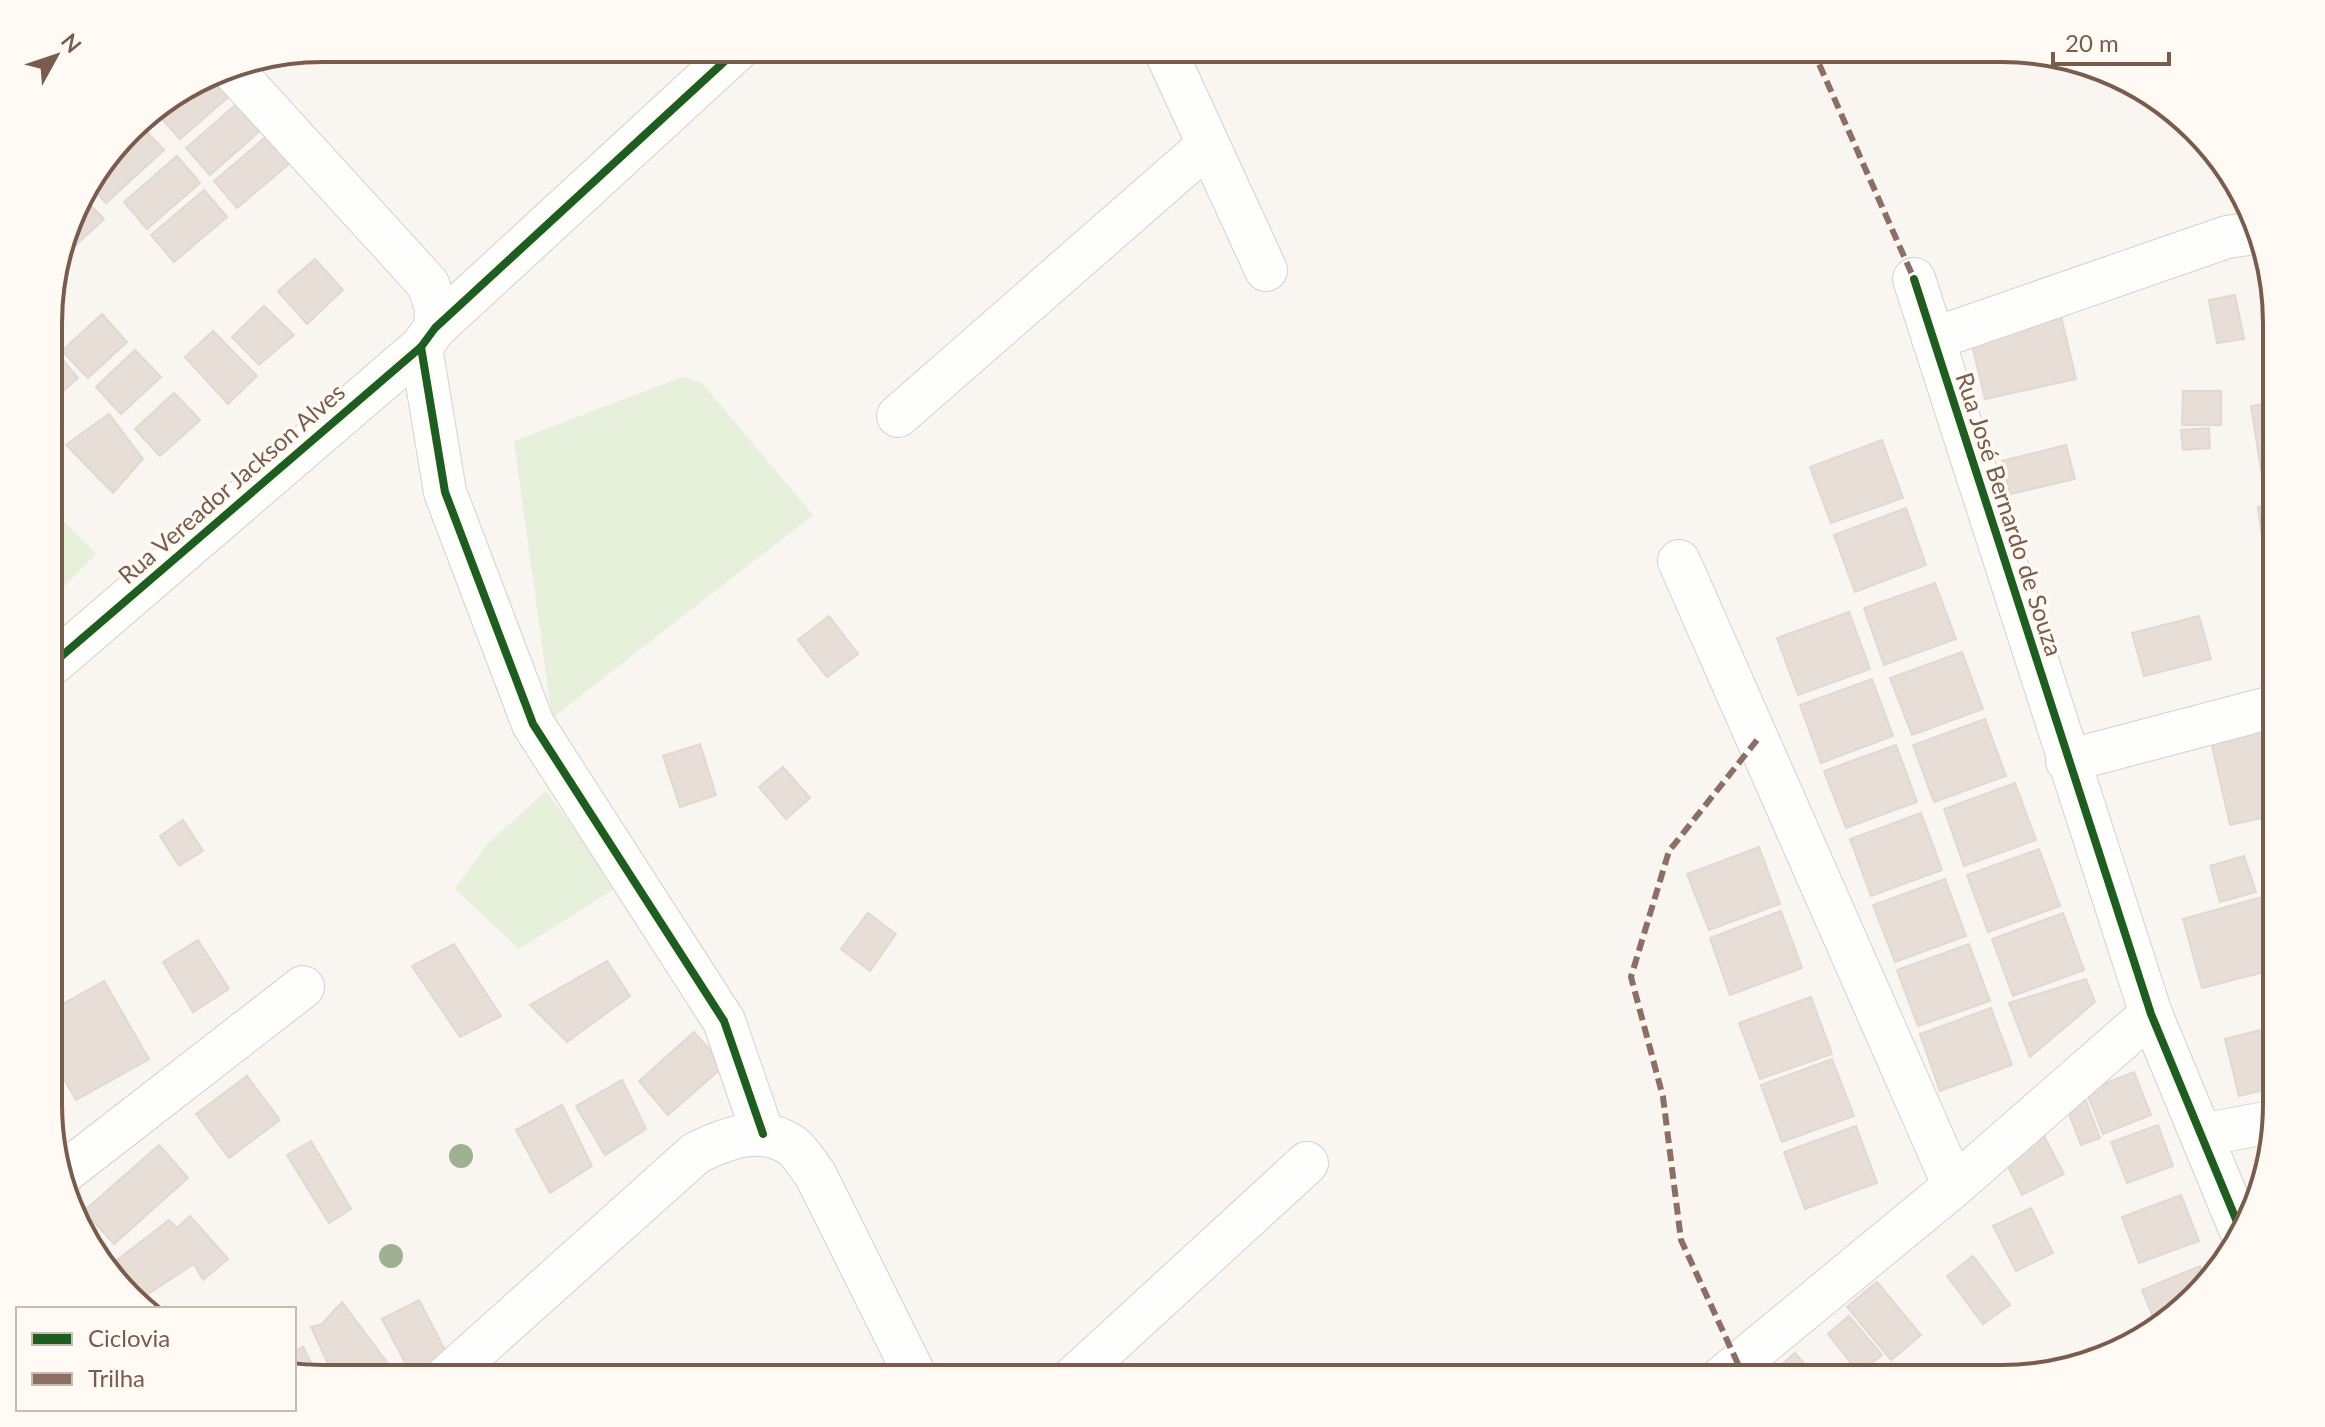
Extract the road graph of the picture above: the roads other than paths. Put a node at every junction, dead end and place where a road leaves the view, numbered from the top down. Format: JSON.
{"nodes":[{"id":1,"x":724,"y":62,"type":"edge"},
{"id":2,"x":1170,"y":62,"type":"edge"},
{"id":3,"x":238,"y":76,"type":"edge"},
{"id":4,"x":1208,"y":145,"type":"junction"},
{"id":5,"x":2247,"y":234,"type":"edge"},
{"id":6,"x":1266,"y":270,"type":"dead end"},
{"id":7,"x":1914,"y":279,"type":"dead end"},
{"id":8,"x":428,"y":337,"type":"junction"},
{"id":9,"x":1933,"y":339,"type":"junction"},
{"id":10,"x":898,"y":416,"type":"dead end"},
{"id":11,"x":1679,"y":561,"type":"dead end"},
{"id":12,"x":62,"y":656,"type":"edge"},
{"id":13,"x":2262,"y":710,"type":"edge"},
{"id":14,"x":2067,"y":761,"type":"junction"},
{"id":15,"x":303,"y":987,"type":"dead end"},
{"id":16,"x":2151,"y":1014,"type":"junction"},
{"id":17,"x":2262,"y":1124,"type":"edge"},
{"id":18,"x":763,"y":1134,"type":"junction"},
{"id":19,"x":2202,"y":1135,"type":"junction"},
{"id":20,"x":1307,"y":1163,"type":"dead end"},
{"id":21,"x":70,"y":1168,"type":"edge"},
{"id":22,"x":1954,"y":1186,"type":"junction"},
{"id":23,"x":2236,"y":1220,"type":"edge"},
{"id":24,"x":1738,"y":1364,"type":"edge"},
{"id":25,"x":460,"y":1365,"type":"edge"},
{"id":26,"x":910,"y":1365,"type":"edge"},
{"id":27,"x":1088,"y":1365,"type":"edge"}],
"edges":[{"from":1,"to":8,"type":"street","name":"Rua Vereador Jackson Alves"},
{"from":2,"to":4,"type":"street"},
{"from":3,"to":8,"type":"street"},
{"from":4,"to":6,"type":"street"},
{"from":4,"to":10,"type":"street"},
{"from":5,"to":9,"type":"street"},
{"from":7,"to":9,"type":"street","name":"Rua José Bernardo de Souza"},
{"from":8,"to":12,"type":"street","name":"Rua Vereador Jackson Alves"},
{"from":8,"to":18,"type":"street"},
{"from":9,"to":14,"type":"street","name":"Rua José Bernardo de Souza"},
{"from":11,"to":22,"type":"street"},
{"from":13,"to":14,"type":"street"},
{"from":14,"to":16,"type":"street","name":"Rua José Bernardo de Souza"},
{"from":15,"to":21,"type":"street"},
{"from":16,"to":19,"type":"street","name":"Rua José Bernardo de Souza"},
{"from":16,"to":22,"type":"street"},
{"from":17,"to":19,"type":"street"},
{"from":18,"to":25,"type":"street"},
{"from":18,"to":26,"type":"street"},
{"from":19,"to":23,"type":"street","name":"Rua José Bernardo de Souza"},
{"from":20,"to":27,"type":"street"},
{"from":22,"to":24,"type":"street"}]}
